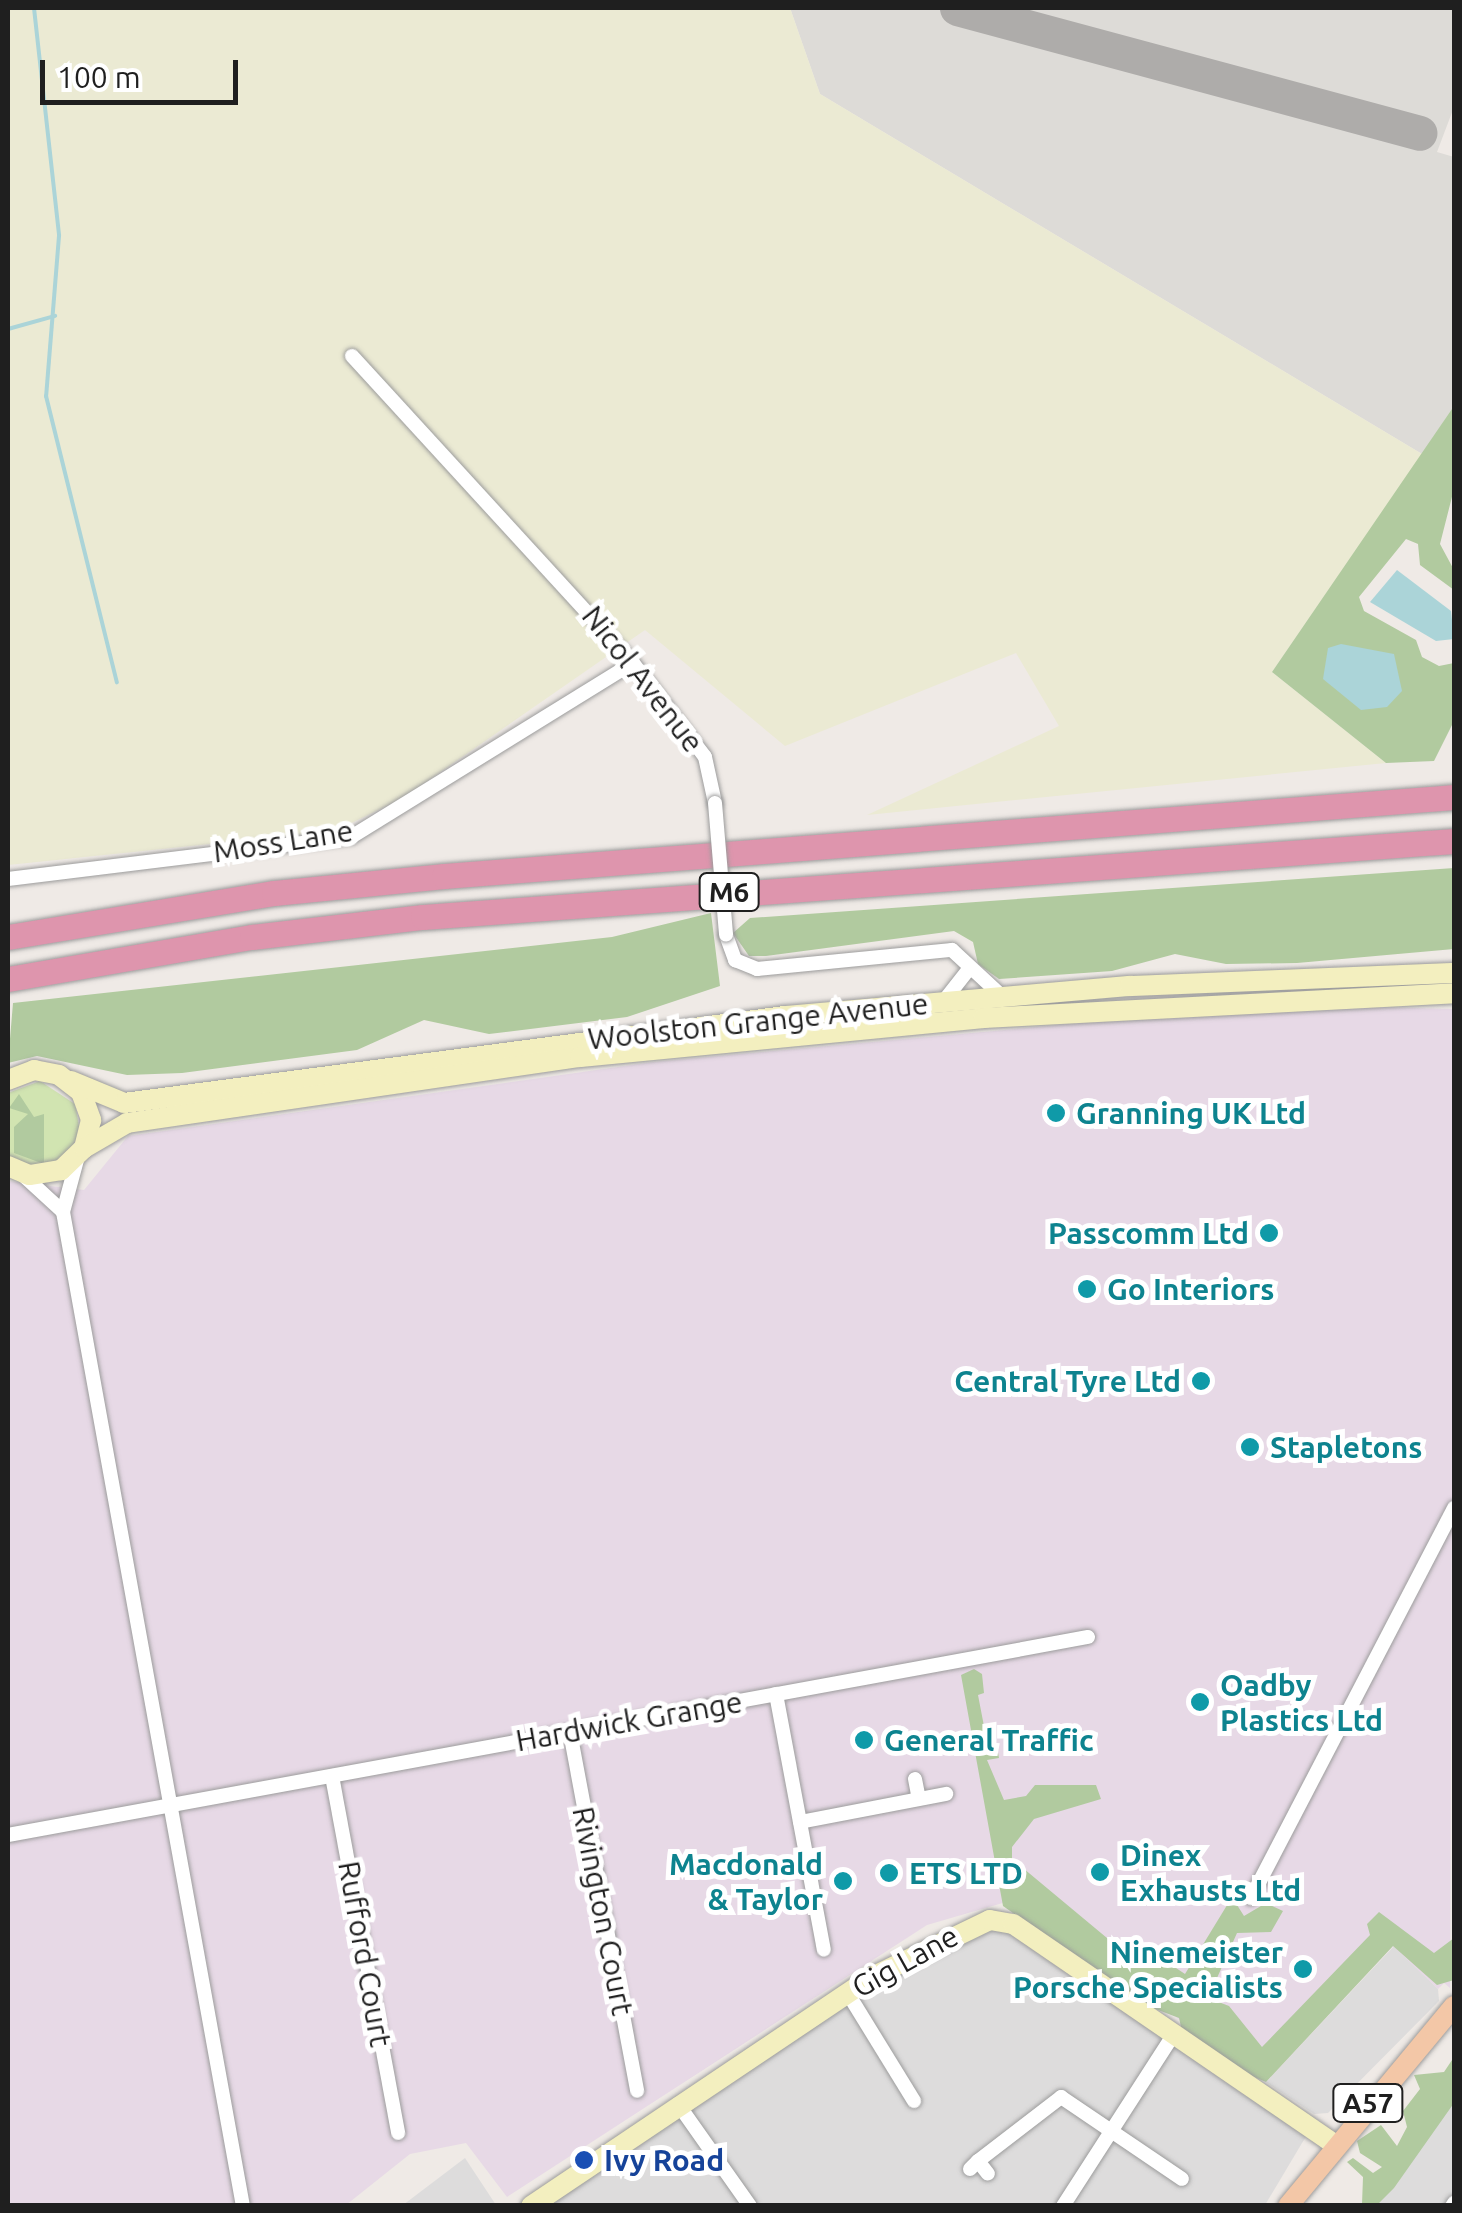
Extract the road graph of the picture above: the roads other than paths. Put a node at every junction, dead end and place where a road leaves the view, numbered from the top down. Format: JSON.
{"nodes":[{"id":1,"x":352,"y":356,"type":"dead end"},
{"id":2,"x":633,"y":663,"type":"junction"},
{"id":3,"x":1446,"y":796,"type":"edge"},
{"id":4,"x":1454,"y":841,"type":"edge"},
{"id":5,"x":8,"y":880,"type":"edge"},
{"id":6,"x":8,"y":937,"type":"edge"},
{"id":7,"x":969,"y":969,"type":"junction"},
{"id":8,"x":1454,"y":974,"type":"edge"},
{"id":9,"x":8,"y":979,"type":"edge"},
{"id":10,"x":1454,"y":993,"type":"edge"},
{"id":11,"x":1003,"y":997,"type":"junction"},
{"id":12,"x":942,"y":1002,"type":"junction"},
{"id":13,"x":8,"y":1080,"type":"edge"},
{"id":14,"x":70,"y":1082,"type":"junction"},
{"id":15,"x":81,"y":1152,"type":"junction"},
{"id":16,"x":12,"y":1169,"type":"edge"},
{"id":17,"x":63,"y":1212,"type":"junction"},
{"id":18,"x":1454,"y":1508,"type":"edge"},
{"id":19,"x":1088,"y":1637,"type":"dead end"},
{"id":20,"x":776,"y":1694,"type":"junction"},
{"id":21,"x":570,"y":1732,"type":"junction"},
{"id":22,"x":332,"y":1776,"type":"junction"},
{"id":23,"x":916,"y":1779,"type":"dead end"},
{"id":24,"x":946,"y":1794,"type":"dead end"},
{"id":25,"x":919,"y":1799,"type":"junction"},
{"id":26,"x":170,"y":1805,"type":"junction"},
{"id":27,"x":800,"y":1822,"type":"junction"},
{"id":28,"x":8,"y":1835,"type":"edge"},
{"id":29,"x":1251,"y":1898,"type":"dead end"},
{"id":30,"x":824,"y":1950,"type":"dead end"},
{"id":31,"x":847,"y":1992,"type":"junction"},
{"id":32,"x":1454,"y":2006,"type":"edge"},
{"id":33,"x":1174,"y":2034,"type":"junction"},
{"id":34,"x":637,"y":2091,"type":"dead end"},
{"id":35,"x":914,"y":2101,"type":"dead end"},
{"id":36,"x":678,"y":2104,"type":"junction"},
{"id":37,"x":1110,"y":2132,"type":"junction"},
{"id":38,"x":398,"y":2133,"type":"dead end"},
{"id":39,"x":1334,"y":2144,"type":"junction"},
{"id":40,"x":988,"y":2174,"type":"dead end"},
{"id":41,"x":1182,"y":2179,"type":"dead end"},
{"id":42,"x":243,"y":2206,"type":"edge"},
{"id":43,"x":531,"y":2206,"type":"edge"},
{"id":44,"x":750,"y":2206,"type":"edge"},
{"id":45,"x":1063,"y":2206,"type":"edge"},
{"id":46,"x":1288,"y":2206,"type":"edge"}],
"edges":[{"from":1,"to":2,"type":"street","name":"Nicol Avenue"},
{"from":2,"to":5,"type":"street","name":"Moss Lane"},
{"from":2,"to":7,"type":"street","name":"Nicol Avenue","bridge":true},
{"from":3,"to":6,"type":"highway","number":"M6"},
{"from":4,"to":9,"type":"highway","number":"M6"},
{"from":7,"to":11,"type":"street","name":"Nicol Avenue"},
{"from":7,"to":12,"type":"street"},
{"from":8,"to":11,"type":"main road","name":"Woolston Grange Avenue"},
{"from":10,"to":15,"type":"main road","name":"Woolston Grange Avenue"},
{"from":11,"to":12,"type":"main road","name":"Woolston Grange Avenue"},
{"from":12,"to":14,"type":"main road","name":"Woolston Grange Avenue"},
{"from":13,"to":14,"type":"main road","name":"Woolston Grange Avenue"},
{"from":14,"to":15,"type":"main road"},
{"from":15,"to":16,"type":"main road","name":"Woolston Grange Avenue"},
{"from":15,"to":17,"type":"street"},
{"from":16,"to":17,"type":"street"},
{"from":17,"to":26,"type":"street"},
{"from":18,"to":29,"type":"street"},
{"from":19,"to":20,"type":"street","name":"Hardwick Grange"},
{"from":20,"to":21,"type":"street","name":"Hardwick Grange"},
{"from":20,"to":27,"type":"street"},
{"from":21,"to":22,"type":"street","name":"Hardwick Grange"},
{"from":21,"to":34,"type":"street","name":"Rivington Court"},
{"from":22,"to":26,"type":"street","name":"Hardwick Grange"},
{"from":22,"to":38,"type":"street","name":"Rufford Court"},
{"from":23,"to":25,"type":"street"},
{"from":24,"to":25,"type":"street"},
{"from":25,"to":27,"type":"street"},
{"from":26,"to":28,"type":"street","name":"Hardwick Grange"},
{"from":26,"to":42,"type":"street"},
{"from":27,"to":30,"type":"street"},
{"from":31,"to":33,"type":"main road","name":"Gig Lane"},
{"from":31,"to":35,"type":"street"},
{"from":31,"to":36,"type":"main road","name":"Gig Lane"},
{"from":32,"to":39,"type":"main road","number":"A57"},
{"from":33,"to":37,"type":"street"},
{"from":33,"to":39,"type":"main road","name":"Gig Lane"},
{"from":36,"to":43,"type":"main road","name":"Gig Lane"},
{"from":36,"to":44,"type":"street"},
{"from":37,"to":40,"type":"street"},
{"from":37,"to":41,"type":"street"},
{"from":37,"to":45,"type":"street"},
{"from":39,"to":46,"type":"main road","number":"A57"}]}
